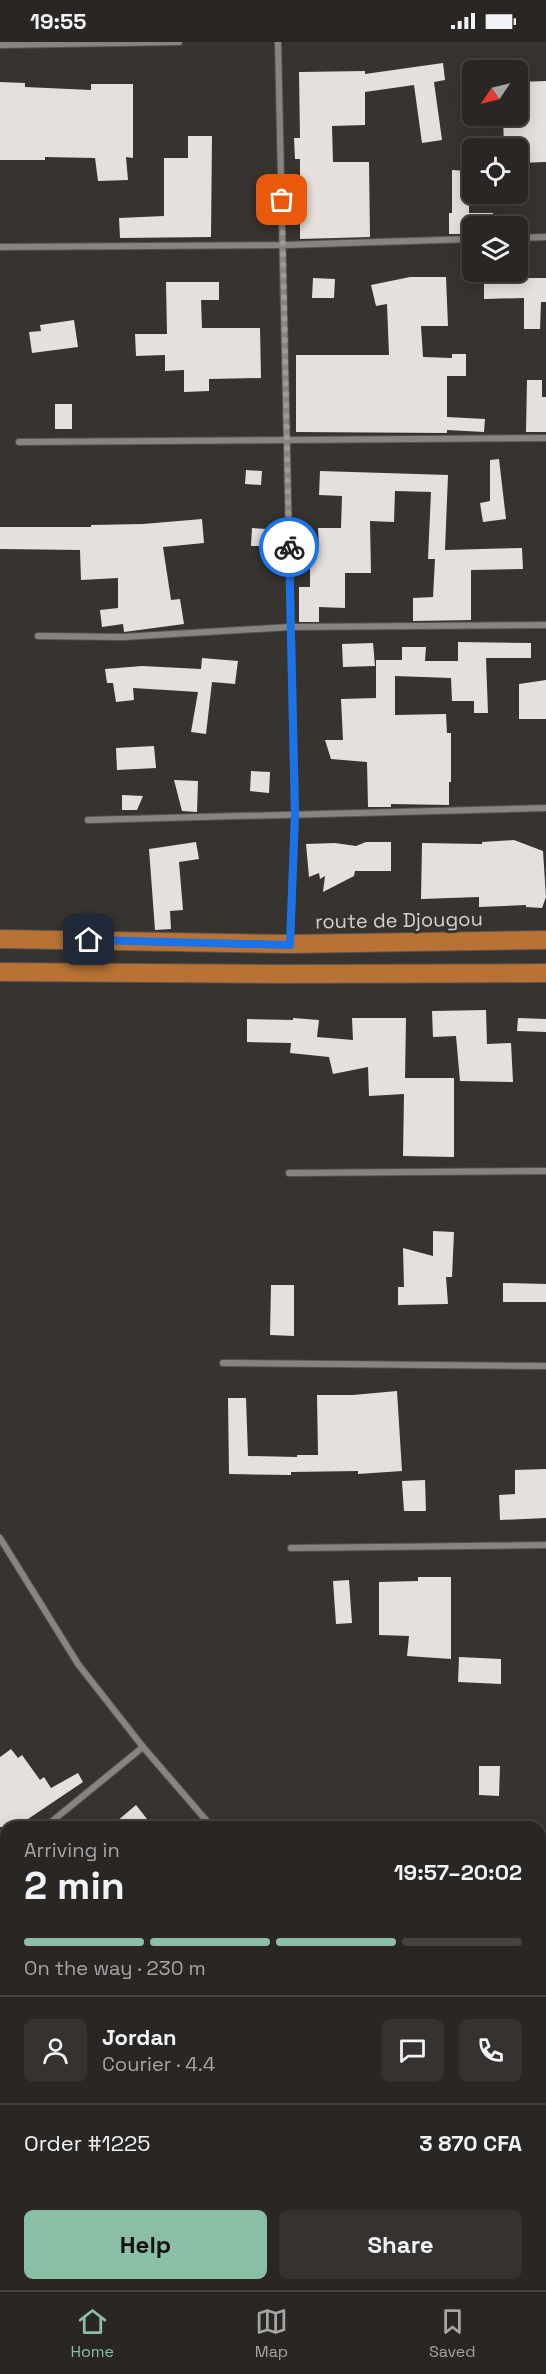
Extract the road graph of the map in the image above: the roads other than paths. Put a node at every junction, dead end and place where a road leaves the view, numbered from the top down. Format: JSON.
{"nodes":[{"id":1,"x":179,"y":42,"type":"edge"},
{"id":2,"x":278,"y":42,"type":"edge"},
{"id":3,"x":0,"y":45,"type":"edge"},
{"id":4,"x":546,"y":237,"type":"edge"},
{"id":5,"x":528,"y":238,"type":"edge"},
{"id":6,"x":462,"y":239,"type":"edge"},
{"id":7,"x":284,"y":245,"type":"junction"},
{"id":8,"x":0,"y":247,"type":"edge"},
{"id":9,"x":546,"y":438,"type":"edge"},
{"id":10,"x":288,"y":439,"type":"junction"},
{"id":11,"x":19,"y":442,"type":"dead end"},
{"id":12,"x":546,"y":625,"type":"edge"},
{"id":13,"x":290,"y":627,"type":"junction"},
{"id":14,"x":38,"y":636,"type":"dead end"},
{"id":15,"x":546,"y":808,"type":"edge"},
{"id":16,"x":295,"y":814,"type":"junction"},
{"id":17,"x":88,"y":820,"type":"dead end"},
{"id":18,"x":0,"y":939,"type":"edge"},
{"id":19,"x":546,"y":940,"type":"edge"},
{"id":20,"x":290,"y":945,"type":"junction"},
{"id":21,"x":0,"y":972,"type":"edge"},
{"id":22,"x":546,"y":973,"type":"edge"},
{"id":23,"x":546,"y":1171,"type":"edge"},
{"id":24,"x":289,"y":1173,"type":"dead end"},
{"id":25,"x":223,"y":1363,"type":"dead end"},
{"id":26,"x":546,"y":1366,"type":"edge"},
{"id":27,"x":0,"y":1538,"type":"edge"},
{"id":28,"x":546,"y":1545,"type":"edge"},
{"id":29,"x":291,"y":1548,"type":"dead end"},
{"id":30,"x":143,"y":1747,"type":"junction"},
{"id":31,"x":52,"y":1821,"type":"edge"},
{"id":32,"x":207,"y":1821,"type":"edge"}],
"edges":[{"from":1,"to":3,"type":"street"},
{"from":2,"to":7,"type":"street"},
{"from":4,"to":5,"type":"street"},
{"from":6,"to":7,"type":"street"},
{"from":7,"to":8,"type":"street"},
{"from":7,"to":10,"type":"street"},
{"from":9,"to":10,"type":"street"},
{"from":10,"to":11,"type":"street"},
{"from":10,"to":13,"type":"street"},
{"from":12,"to":13,"type":"street"},
{"from":13,"to":14,"type":"street"},
{"from":13,"to":16,"type":"street"},
{"from":15,"to":16,"type":"street"},
{"from":16,"to":17,"type":"street"},
{"from":16,"to":20,"type":"street"},
{"from":18,"to":20,"type":"highway","name":"route de Djougou"},
{"from":19,"to":20,"type":"highway","name":"route de Djougou"},
{"from":21,"to":22,"type":"highway"},
{"from":23,"to":24,"type":"street"},
{"from":25,"to":26,"type":"street"},
{"from":27,"to":30,"type":"street"},
{"from":28,"to":29,"type":"street"},
{"from":30,"to":31,"type":"street"},
{"from":30,"to":32,"type":"street"}]}
